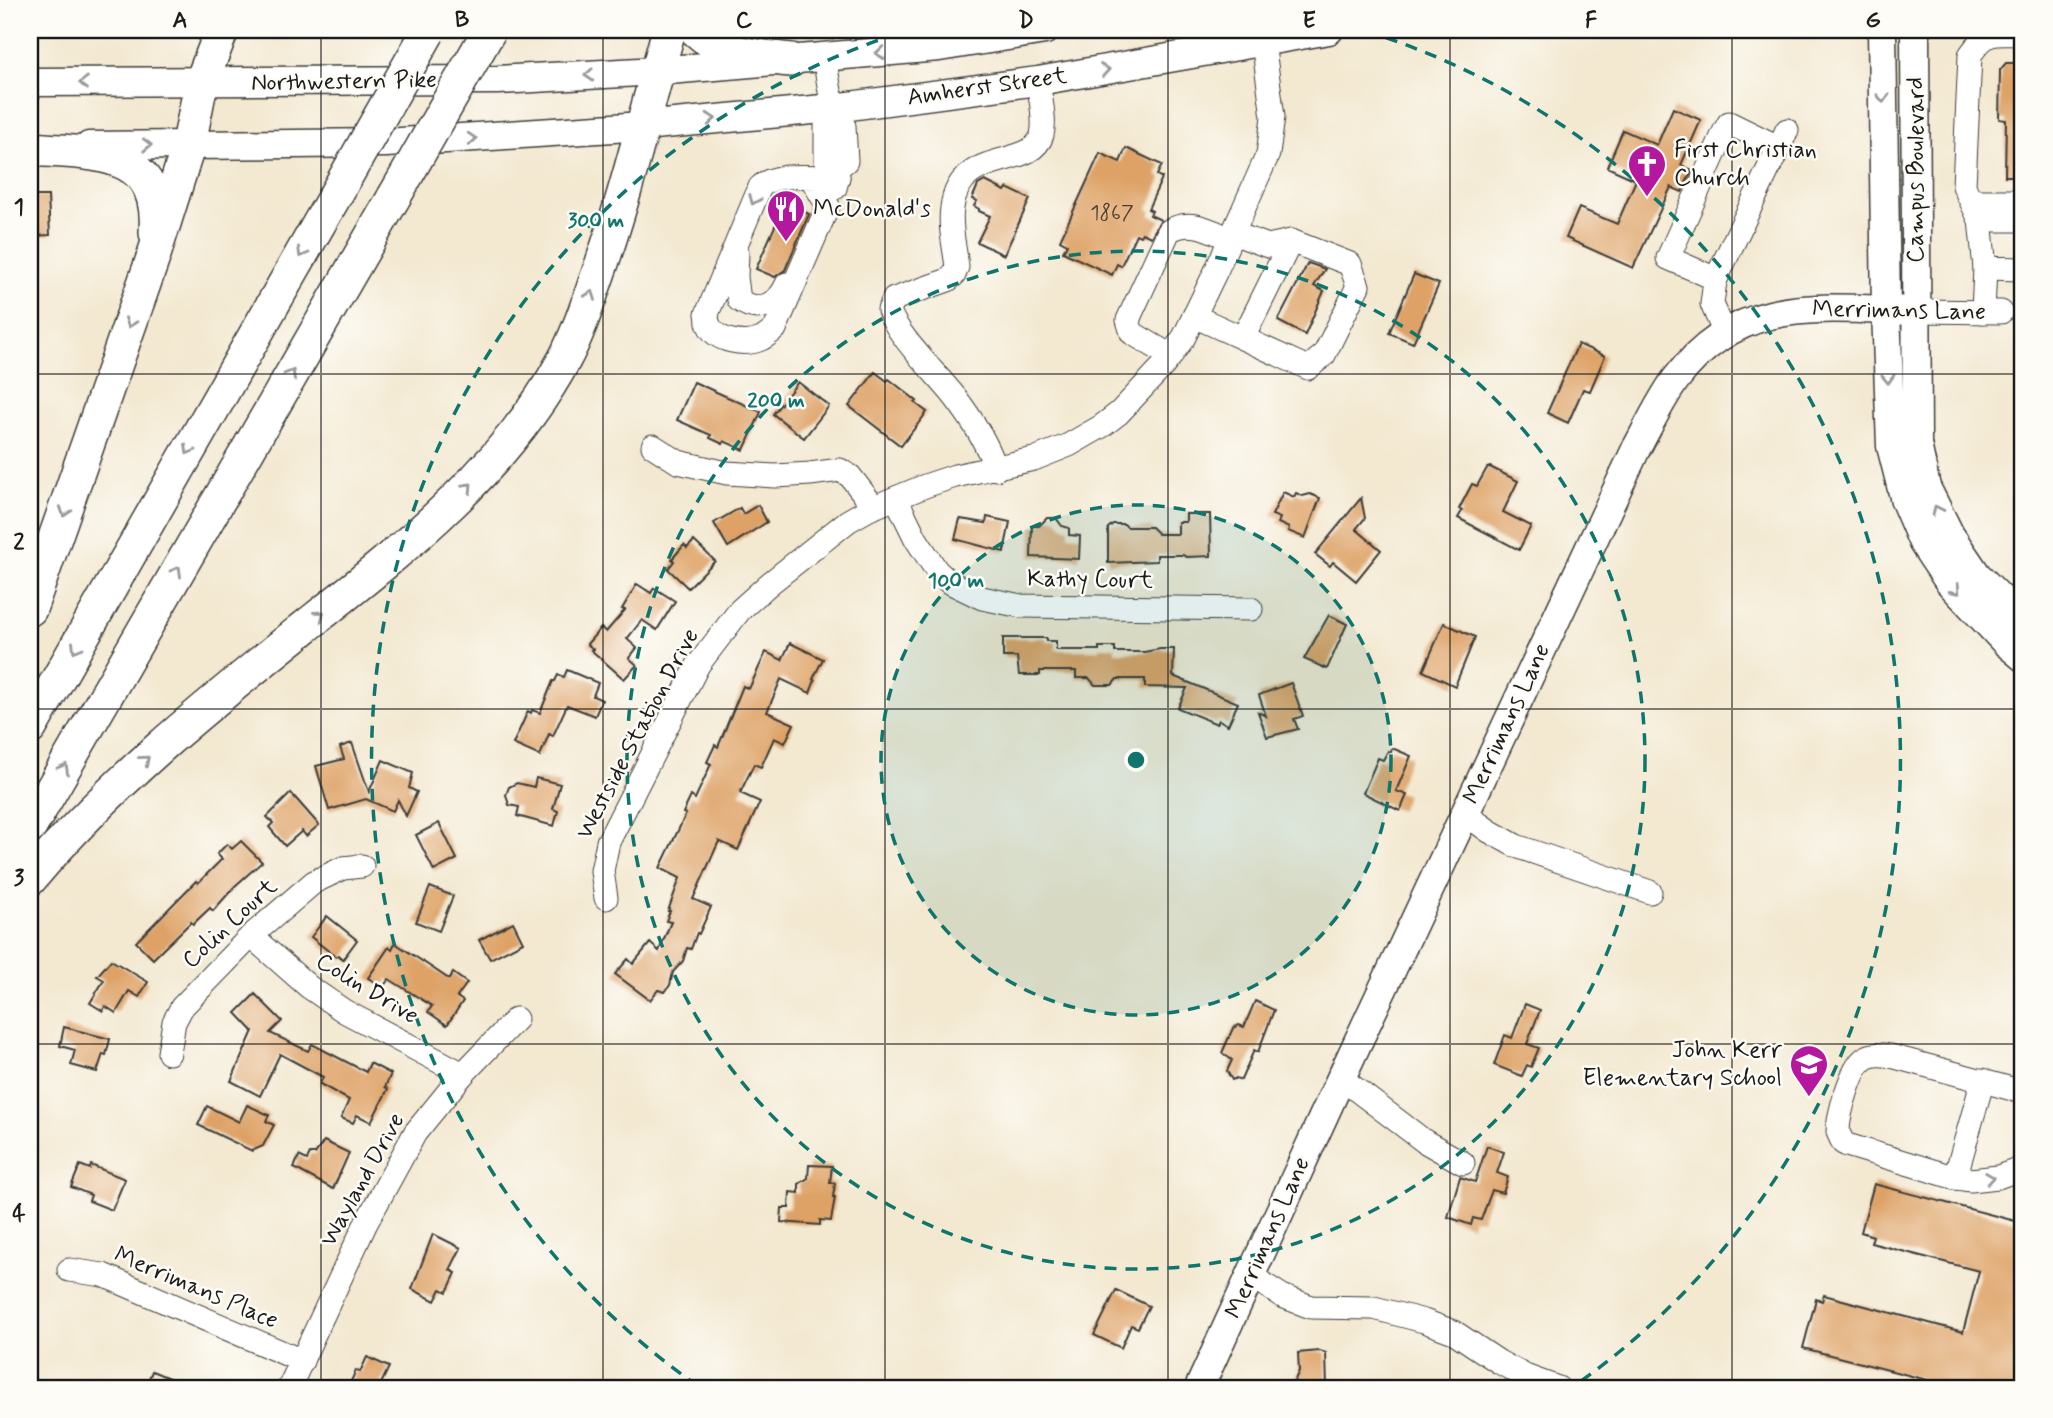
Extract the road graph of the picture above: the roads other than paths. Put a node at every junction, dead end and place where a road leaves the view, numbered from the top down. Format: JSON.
{"nodes":[{"id":1,"x":222,"y":30,"type":"edge"},
{"id":2,"x":489,"y":30,"type":"edge"},
{"id":3,"x":669,"y":30,"type":"edge"},
{"id":4,"x":696,"y":30,"type":"edge"},
{"id":5,"x":1045,"y":30,"type":"edge"},
{"id":6,"x":1329,"y":30,"type":"edge"},
{"id":7,"x":1882,"y":30,"type":"edge"},
{"id":8,"x":1915,"y":30,"type":"edge"},
{"id":9,"x":429,"y":31,"type":"edge"},
{"id":10,"x":1260,"y":34,"type":"edge"},
{"id":11,"x":2023,"y":34,"type":"edge"},
{"id":12,"x":824,"y":57,"type":"junction"},
{"id":13,"x":791,"y":60,"type":"junction"},
{"id":14,"x":657,"y":71,"type":"junction"},
{"id":15,"x":1038,"y":81,"type":"junction"},
{"id":16,"x":30,"y":82,"type":"edge"},
{"id":17,"x":201,"y":83,"type":"junction"},
{"id":18,"x":834,"y":114,"type":"junction"},
{"id":19,"x":643,"y":127,"type":"junction"},
{"id":20,"x":189,"y":144,"type":"junction"},
{"id":21,"x":30,"y":148,"type":"edge"},
{"id":22,"x":837,"y":173,"type":"junction"},
{"id":23,"x":811,"y":178,"type":"junction"},
{"id":24,"x":2023,"y":201,"type":"edge"},
{"id":25,"x":826,"y":211,"type":"junction"},
{"id":26,"x":1977,"y":211,"type":"junction"},
{"id":27,"x":2023,"y":220,"type":"edge"},
{"id":28,"x":1232,"y":236,"type":"junction"},
{"id":29,"x":738,"y":239,"type":"junction"},
{"id":30,"x":1291,"y":241,"type":"junction"},
{"id":31,"x":153,"y":258,"type":"junction"},
{"id":32,"x":1985,"y":268,"type":"junction"},
{"id":33,"x":2023,"y":269,"type":"edge"},
{"id":34,"x":1716,"y":279,"type":"junction"},
{"id":35,"x":1886,"y":310,"type":"junction"},
{"id":36,"x":1916,"y":311,"type":"junction"},
{"id":37,"x":1194,"y":316,"type":"junction"},
{"id":38,"x":1725,"y":334,"type":"junction"},
{"id":39,"x":1243,"y":338,"type":"junction"},
{"id":40,"x":1171,"y":356,"type":"junction"},
{"id":41,"x":653,"y":446,"type":"dead end"},
{"id":42,"x":996,"y":469,"type":"junction"},
{"id":43,"x":896,"y":498,"type":"junction"},
{"id":44,"x":874,"y":507,"type":"junction"},
{"id":45,"x":1251,"y":609,"type":"dead end"},
{"id":46,"x":30,"y":610,"type":"edge"},
{"id":47,"x":2023,"y":621,"type":"edge"},
{"id":48,"x":2023,"y":657,"type":"edge"},
{"id":49,"x":30,"y":728,"type":"edge"},
{"id":50,"x":1464,"y":813,"type":"junction"},
{"id":51,"x":30,"y":827,"type":"edge"},
{"id":52,"x":362,"y":866,"type":"dead end"},
{"id":53,"x":30,"y":879,"type":"edge"},
{"id":54,"x":1650,"y":892,"type":"dead end"},
{"id":55,"x":606,"y":898,"type":"dead end"},
{"id":56,"x":251,"y":936,"type":"junction"},
{"id":57,"x":516,"y":1019,"type":"dead end"},
{"id":58,"x":169,"y":1053,"type":"dead end"},
{"id":59,"x":463,"y":1074,"type":"junction"},
{"id":60,"x":1341,"y":1078,"type":"junction"},
{"id":61,"x":1983,"y":1080,"type":"junction"},
{"id":62,"x":2023,"y":1091,"type":"edge"},
{"id":63,"x":1463,"y":1163,"type":"dead end"},
{"id":64,"x":2023,"y":1168,"type":"edge"},
{"id":65,"x":1955,"y":1178,"type":"junction"},
{"id":66,"x":69,"y":1270,"type":"dead end"},
{"id":67,"x":1251,"y":1276,"type":"junction"},
{"id":68,"x":302,"y":1361,"type":"junction"},
{"id":69,"x":289,"y":1388,"type":"edge"},
{"id":70,"x":1199,"y":1388,"type":"edge"},
{"id":71,"x":1558,"y":1388,"type":"edge"}],
"edges":[{"from":1,"to":17,"type":"highway"},
{"from":51,"to":2,"type":"highway","one_way":true,"bridge":true},
{"from":3,"to":14,"type":"highway"},
{"from":4,"to":13,"type":"highway"},
{"from":5,"to":12,"type":"main road","name":"Amherst Street","one_way":true},
{"from":6,"to":10,"type":"main road","name":"Amherst Street"},
{"from":7,"to":35,"type":"main road","name":"Campus Boulevard","one_way":true},
{"from":8,"to":36,"type":"main road","name":"Campus Boulevard"},
{"from":9,"to":49,"type":"highway","one_way":true,"bridge":true},
{"from":15,"to":10,"type":"main road","name":"Amherst Street","one_way":true},
{"from":10,"to":28,"type":"street","name":"Westside Station Drive"},
{"from":11,"to":26,"type":"street"},
{"from":12,"to":13,"type":"main road","name":"Amherst Street"},
{"from":12,"to":18,"type":"street"},
{"from":13,"to":14,"type":"main road","name":"Amherst Street"},
{"from":14,"to":17,"type":"main road","name":"Northwestern Pike","one_way":true},
{"from":14,"to":19,"type":"highway"},
{"from":15,"to":18,"type":"main road","name":"Amherst Street"},
{"from":15,"to":42,"type":"street"},
{"from":17,"to":16,"type":"main road","name":"Northwestern Pike","one_way":true},
{"from":17,"to":20,"type":"highway"},
{"from":19,"to":18,"type":"main road","name":"Amherst Street","one_way":true},
{"from":18,"to":22,"type":"street"},
{"from":20,"to":19,"type":"main road","one_way":true},
{"from":53,"to":19,"type":"highway","one_way":true},
{"from":21,"to":20,"type":"main road","one_way":true},
{"from":20,"to":31,"type":"highway"},
{"from":21,"to":31,"type":"highway"},
{"from":22,"to":23,"type":"street"},
{"from":22,"to":25,"type":"street"},
{"from":23,"to":25,"type":"street"},
{"from":23,"to":29,"type":"street","one_way":true},
{"from":24,"to":26,"type":"street"},
{"from":25,"to":29,"type":"street"},
{"from":25,"to":29,"type":"street"},
{"from":26,"to":27,"type":"street"},
{"from":26,"to":32,"type":"street"},
{"from":28,"to":30,"type":"street"},
{"from":28,"to":37,"type":"street","name":"Westside Station Drive"},
{"from":28,"to":40,"type":"street"},
{"from":30,"to":39,"type":"street"},
{"from":30,"to":39,"type":"street"},
{"from":31,"to":46,"type":"highway","one_way":true},
{"from":32,"to":33,"type":"street"},
{"from":32,"to":36,"type":"street","name":"Merrimans Lane"},
{"from":34,"to":34,"type":"street"},
{"from":34,"to":38,"type":"street"},
{"from":35,"to":36,"type":"main road","name":"Merrimans Lane"},
{"from":35,"to":38,"type":"main road","name":"Merrimans Lane"},
{"from":35,"to":48,"type":"main road","name":"Campus Boulevard","one_way":true},
{"from":47,"to":36,"type":"main road","name":"Campus Boulevard","one_way":true},
{"from":37,"to":39,"type":"street"},
{"from":37,"to":40,"type":"street","name":"Westside Station Drive"},
{"from":38,"to":50,"type":"main road","name":"Merrimans Lane"},
{"from":40,"to":42,"type":"street","name":"Westside Station Drive"},
{"from":41,"to":44,"type":"street"},
{"from":42,"to":43,"type":"street","name":"Westside Station Drive"},
{"from":43,"to":44,"type":"street","name":"Westside Station Drive"},
{"from":43,"to":45,"type":"street","name":"Kathy Court"},
{"from":44,"to":55,"type":"street","name":"Westside Station Drive"},
{"from":50,"to":54,"type":"street"},
{"from":50,"to":60,"type":"main road","name":"Merrimans Lane"},
{"from":52,"to":56,"type":"street","name":"Colin Court"},
{"from":56,"to":58,"type":"street","name":"Colin Court"},
{"from":56,"to":59,"type":"street","name":"Colin Drive"},
{"from":57,"to":59,"type":"street","name":"Wayland Drive"},
{"from":59,"to":68,"type":"street","name":"Wayland Drive"},
{"from":60,"to":63,"type":"street"},
{"from":60,"to":67,"type":"main road","name":"Merrimans Lane"},
{"from":61,"to":62,"type":"street"},
{"from":61,"to":65,"type":"street"},
{"from":61,"to":65,"type":"street"},
{"from":65,"to":64,"type":"street","one_way":true},
{"from":66,"to":68,"type":"street","name":"Merrimans Place"},
{"from":67,"to":70,"type":"main road","name":"Merrimans Lane"},
{"from":67,"to":71,"type":"street"},
{"from":68,"to":69,"type":"street","name":"Wayland Drive"}]}
